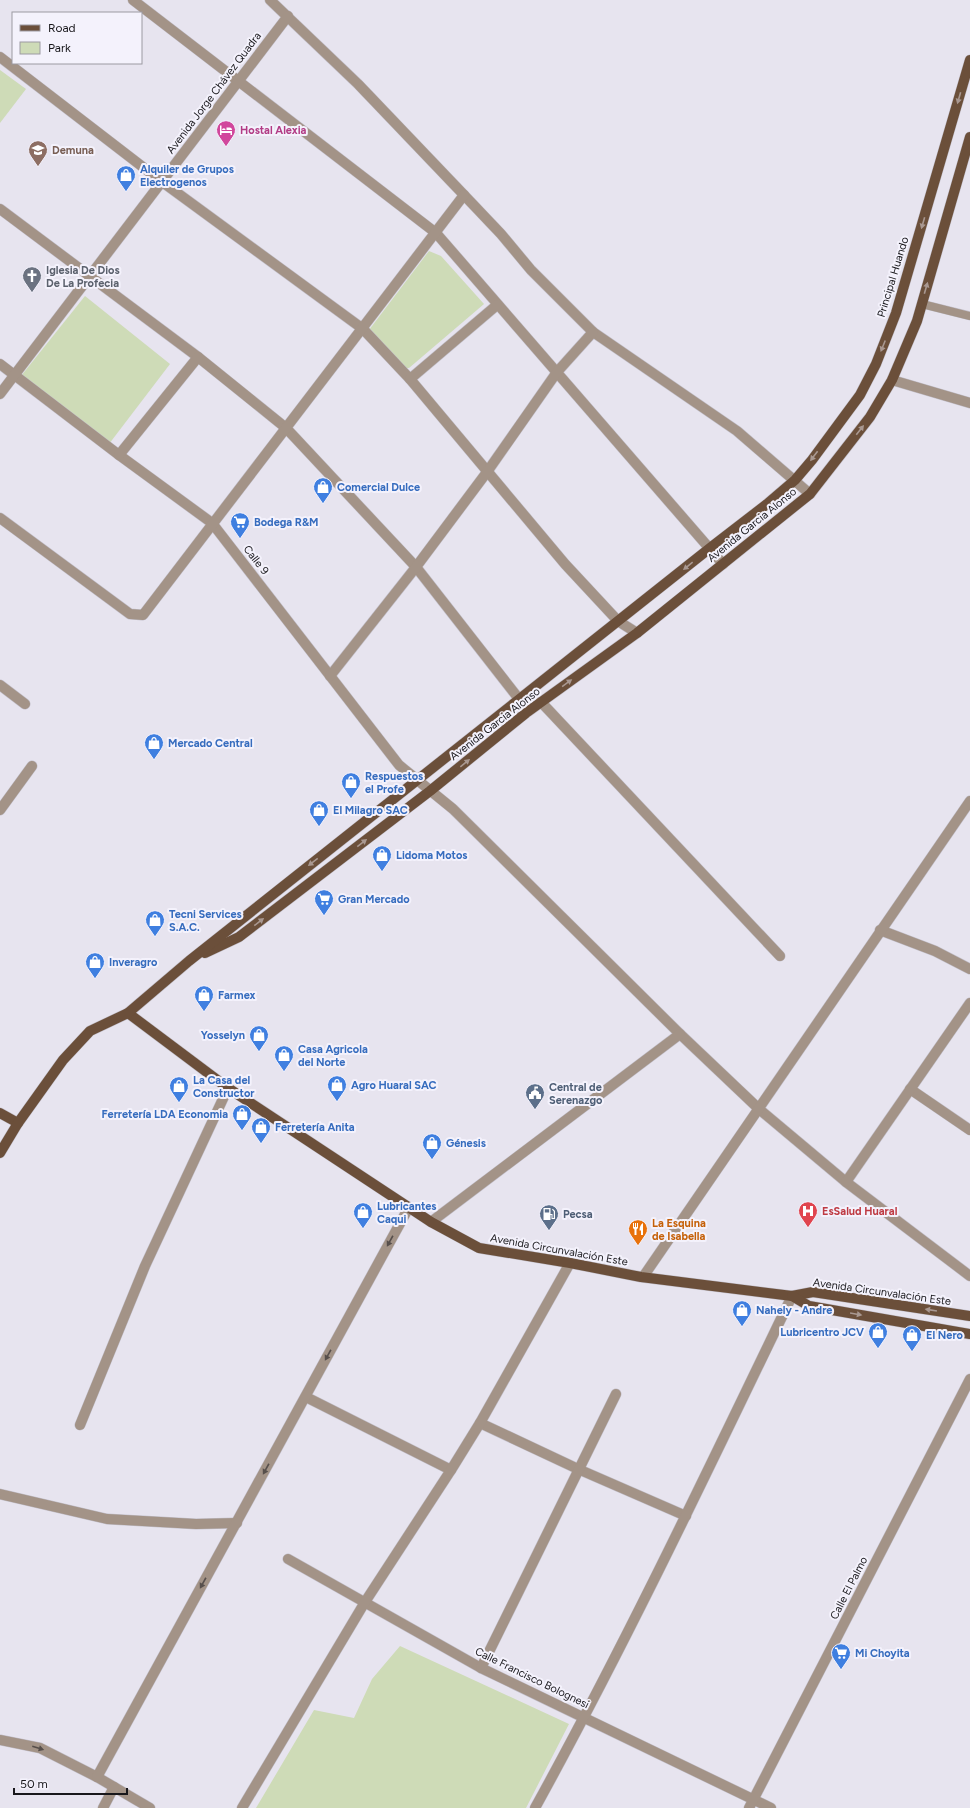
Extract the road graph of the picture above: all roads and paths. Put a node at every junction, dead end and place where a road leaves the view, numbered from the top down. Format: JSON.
{"nodes":[{"id":1,"x":133,"y":0,"type":"edge"},
{"id":2,"x":270,"y":0,"type":"edge"},
{"id":3,"x":288,"y":16,"type":"junction"},
{"id":4,"x":0,"y":57,"type":"edge"},
{"id":5,"x":970,"y":60,"type":"edge"},
{"id":6,"x":237,"y":80,"type":"junction"},
{"id":7,"x":970,"y":136,"type":"edge"},
{"id":8,"x":161,"y":181,"type":"junction"},
{"id":9,"x":464,"y":195,"type":"junction"},
{"id":10,"x":0,"y":209,"type":"edge"},
{"id":11,"x":436,"y":233,"type":"junction"},
{"id":12,"x":90,"y":276,"type":"junction"},
{"id":13,"x":922,"y":304,"type":"junction"},
{"id":14,"x":497,"y":305,"type":"junction"},
{"id":15,"x":970,"y":316,"type":"edge"},
{"id":16,"x":363,"y":329,"type":"junction"},
{"id":17,"x":593,"y":332,"type":"junction"},
{"id":18,"x":198,"y":357,"type":"junction"},
{"id":19,"x":0,"y":364,"type":"edge"},
{"id":20,"x":557,"y":372,"type":"junction"},
{"id":21,"x":16,"y":375,"type":"junction"},
{"id":22,"x":410,"y":379,"type":"junction"},
{"id":23,"x":892,"y":380,"type":"junction"},
{"id":24,"x":0,"y":394,"type":"edge"},
{"id":25,"x":970,"y":403,"type":"edge"},
{"id":26,"x":286,"y":428,"type":"junction"},
{"id":27,"x":119,"y":455,"type":"junction"},
{"id":28,"x":487,"y":472,"type":"junction"},
{"id":29,"x":794,"y":480,"type":"junction"},
{"id":30,"x":810,"y":494,"type":"junction"},
{"id":31,"x":0,"y":518,"type":"edge"},
{"id":32,"x":212,"y":523,"type":"junction"},
{"id":33,"x":710,"y":548,"type":"junction"},
{"id":34,"x":723,"y":564,"type":"junction"},
{"id":35,"x":416,"y":567,"type":"junction"},
{"id":36,"x":618,"y":621,"type":"junction"},
{"id":37,"x":637,"y":633,"type":"junction"},
{"id":38,"x":330,"y":676,"type":"junction"},
{"id":39,"x":0,"y":685,"type":"edge"},
{"id":40,"x":519,"y":699,"type":"junction"},
{"id":41,"x":541,"y":702,"type":"junction"},
{"id":42,"x":25,"y":704,"type":"dead end"},
{"id":43,"x":32,"y":766,"type":"dead end"},
{"id":44,"x":416,"y":781,"type":"junction"},
{"id":45,"x":430,"y":791,"type":"junction"},
{"id":46,"x":970,"y":801,"type":"edge"},
{"id":47,"x":0,"y":810,"type":"edge"},
{"id":48,"x":880,"y":930,"type":"junction"},
{"id":49,"x":780,"y":956,"type":"dead end"},
{"id":50,"x":189,"y":961,"type":"junction"},
{"id":51,"x":970,"y":968,"type":"edge"},
{"id":52,"x":970,"y":1003,"type":"edge"},
{"id":53,"x":128,"y":1013,"type":"junction"},
{"id":54,"x":680,"y":1034,"type":"junction"},
{"id":55,"x":228,"y":1088,"type":"junction"},
{"id":56,"x":910,"y":1089,"type":"junction"},
{"id":57,"x":759,"y":1109,"type":"junction"},
{"id":58,"x":0,"y":1114,"type":"edge"},
{"id":59,"x":18,"y":1123,"type":"junction"},
{"id":60,"x":970,"y":1130,"type":"edge"},
{"id":61,"x":0,"y":1153,"type":"edge"},
{"id":62,"x":846,"y":1182,"type":"junction"},
{"id":63,"x":409,"y":1207,"type":"junction"},
{"id":64,"x":431,"y":1222,"type":"junction"},
{"id":65,"x":570,"y":1263,"type":"junction"},
{"id":66,"x":970,"y":1276,"type":"edge"},
{"id":67,"x":643,"y":1277,"type":"junction"},
{"id":68,"x":792,"y":1296,"type":"junction"},
{"id":69,"x":970,"y":1316,"type":"edge"},
{"id":70,"x":970,"y":1334,"type":"edge"},
{"id":71,"x":970,"y":1379,"type":"edge"},
{"id":72,"x":616,"y":1394,"type":"dead end"},
{"id":73,"x":306,"y":1396,"type":"junction"},
{"id":74,"x":480,"y":1423,"type":"junction"},
{"id":75,"x":80,"y":1425,"type":"dead end"},
{"id":76,"x":578,"y":1469,"type":"junction"},
{"id":77,"x":451,"y":1470,"type":"junction"},
{"id":78,"x":0,"y":1494,"type":"edge"},
{"id":79,"x":686,"y":1516,"type":"junction"},
{"id":80,"x":237,"y":1523,"type":"junction"},
{"id":81,"x":288,"y":1559,"type":"dead end"},
{"id":82,"x":365,"y":1602,"type":"junction"},
{"id":83,"x":482,"y":1668,"type":"junction"},
{"id":84,"x":585,"y":1717,"type":"junction"},
{"id":85,"x":0,"y":1740,"type":"edge"},
{"id":86,"x":97,"y":1777,"type":"junction"},
{"id":87,"x":114,"y":1787,"type":"junction"},
{"id":88,"x":751,"y":1804,"type":"edge"},
{"id":89,"x":103,"y":1808,"type":"edge"},
{"id":90,"x":150,"y":1808,"type":"edge"},
{"id":91,"x":242,"y":1808,"type":"edge"},
{"id":92,"x":535,"y":1808,"type":"edge"},
{"id":93,"x":771,"y":1808,"type":"edge"}],
"edges":[{"from":1,"to":6,"type":"street"},
{"from":2,"to":3,"type":"street"},
{"from":3,"to":6,"type":"street","name":"Avenida Jorge Chávez Quadra"},
{"from":3,"to":9,"type":"street"},
{"from":4,"to":8,"type":"street"},
{"from":5,"to":29,"type":"main road","name":"Principal Huando","one_way":true},
{"from":6,"to":8,"type":"street","name":"Avenida Jorge Chávez Quadra"},
{"from":6,"to":11,"type":"street"},
{"from":13,"to":7,"type":"main road","one_way":true},
{"from":8,"to":12,"type":"street","name":"Avenida Jorge Chávez Quadra"},
{"from":8,"to":16,"type":"street"},
{"from":9,"to":11,"type":"street"},
{"from":9,"to":17,"type":"street"},
{"from":10,"to":12,"type":"street"},
{"from":11,"to":14,"type":"street"},
{"from":11,"to":16,"type":"street"},
{"from":12,"to":18,"type":"street"},
{"from":12,"to":21,"type":"street","name":"Avenida Jorge Chávez Quadra"},
{"from":13,"to":15,"type":"lane"},
{"from":13,"to":23,"type":"main road"},
{"from":14,"to":20,"type":"street"},
{"from":14,"to":22,"type":"street"},
{"from":16,"to":22,"type":"street"},
{"from":16,"to":26,"type":"street"},
{"from":17,"to":20,"type":"street"},
{"from":17,"to":29,"type":"street"},
{"from":18,"to":26,"type":"street"},
{"from":18,"to":27,"type":"street"},
{"from":19,"to":21,"type":"street","name":"Calle 9"},
{"from":20,"to":28,"type":"street"},
{"from":20,"to":33,"type":"street"},
{"from":21,"to":24,"type":"street","name":"Avenida Jorge Chávez Quadra"},
{"from":21,"to":27,"type":"street","name":"Calle 9"},
{"from":22,"to":28,"type":"street"},
{"from":23,"to":25,"type":"street"},
{"from":30,"to":23,"type":"main road","one_way":true},
{"from":26,"to":32,"type":"street"},
{"from":26,"to":35,"type":"street"},
{"from":27,"to":32,"type":"street","name":"Calle 9"},
{"from":28,"to":35,"type":"street"},
{"from":28,"to":36,"type":"street"},
{"from":29,"to":30,"type":"street"},
{"from":29,"to":33,"type":"main road","name":"Avenida Garcia Alonso"},
{"from":30,"to":34,"type":"main road","name":"Avenida Garcia Alonso"},
{"from":31,"to":32,"type":"street"},
{"from":32,"to":38,"type":"street","name":"Calle 9"},
{"from":33,"to":34,"type":"street"},
{"from":33,"to":36,"type":"main road","name":"Avenida Garcia Alonso","one_way":true},
{"from":34,"to":37,"type":"main road","name":"Avenida Garcia Alonso"},
{"from":35,"to":38,"type":"street"},
{"from":35,"to":40,"type":"street"},
{"from":36,"to":37,"type":"street"},
{"from":36,"to":40,"type":"main road","name":"Avenida Garcia Alonso"},
{"from":41,"to":37,"type":"main road","name":"Avenida Garcia Alonso","one_way":true},
{"from":38,"to":44,"type":"street","name":"Calle 9"},
{"from":39,"to":42,"type":"street"},
{"from":40,"to":44,"type":"main road","name":"Avenida Garcia Alonso"},
{"from":45,"to":41,"type":"main road","name":"Avenida Garcia Alonso","one_way":true},
{"from":41,"to":49,"type":"street"},
{"from":43,"to":47,"type":"street"},
{"from":44,"to":45,"type":"street","name":"Calle 9"},
{"from":44,"to":50,"type":"main road","name":"Avenida Garcia Alonso","one_way":true},
{"from":50,"to":45,"type":"main road","name":"Avenida Garcia Alonso","one_way":true},
{"from":45,"to":54,"type":"street","name":"Calle 9"},
{"from":46,"to":48,"type":"street"},
{"from":48,"to":51,"type":"street"},
{"from":48,"to":57,"type":"street"},
{"from":50,"to":53,"type":"main road","name":"Avenida Garcia Alonso"},
{"from":52,"to":56,"type":"street"},
{"from":53,"to":55,"type":"main road","name":"Avenida Circunvalación Este"},
{"from":53,"to":59,"type":"main road","name":"Avenida Garcia Alonso"},
{"from":54,"to":57,"type":"street","name":"Calle 9"},
{"from":54,"to":64,"type":"street"},
{"from":55,"to":63,"type":"main road","name":"Avenida Circunvalación Este"},
{"from":55,"to":75,"type":"street"},
{"from":56,"to":60,"type":"street"},
{"from":56,"to":62,"type":"street"},
{"from":57,"to":62,"type":"street","name":"Calle 9"},
{"from":57,"to":67,"type":"street"},
{"from":58,"to":59,"type":"main road"},
{"from":59,"to":61,"type":"main road","name":"Avenida Garcia Alonso"},
{"from":62,"to":66,"type":"street","name":"Calle 9"},
{"from":63,"to":64,"type":"main road","name":"Avenida Circunvalación Este"},
{"from":63,"to":73,"type":"street","one_way":true},
{"from":64,"to":65,"type":"main road","name":"Avenida Circunvalación Este"},
{"from":65,"to":67,"type":"main road","name":"Avenida Circunvalación Este"},
{"from":65,"to":74,"type":"street"},
{"from":67,"to":68,"type":"main road","name":"Avenida Circunvalación Este"},
{"from":69,"to":68,"type":"main road","name":"Avenida Circunvalación Este","one_way":true},
{"from":68,"to":70,"type":"main road","name":"Avenida Circunvalación Este","one_way":true},
{"from":68,"to":79,"type":"street"},
{"from":71,"to":88,"type":"street","name":"Calle El Palmo"},
{"from":72,"to":76,"type":"street"},
{"from":73,"to":77,"type":"street"},
{"from":73,"to":80,"type":"street","one_way":true},
{"from":74,"to":76,"type":"street"},
{"from":74,"to":77,"type":"street"},
{"from":76,"to":79,"type":"street"},
{"from":76,"to":83,"type":"street"},
{"from":77,"to":82,"type":"street"},
{"from":78,"to":80,"type":"street"},
{"from":79,"to":84,"type":"street"},
{"from":80,"to":86,"type":"street","one_way":true},
{"from":81,"to":82,"type":"street","name":"Calle Francisco Bolognesi"},
{"from":82,"to":83,"type":"street","name":"Calle Francisco Bolognesi"},
{"from":82,"to":91,"type":"street"},
{"from":83,"to":84,"type":"street","name":"Calle Francisco Bolognesi"},
{"from":84,"to":88,"type":"street","name":"Calle Francisco Bolognesi"},
{"from":84,"to":92,"type":"street"},
{"from":85,"to":86,"type":"street","one_way":true},
{"from":86,"to":87,"type":"street"},
{"from":87,"to":89,"type":"street"},
{"from":87,"to":90,"type":"street"},
{"from":88,"to":93,"type":"street","name":"Calle Francisco Bolognesi"}]}
